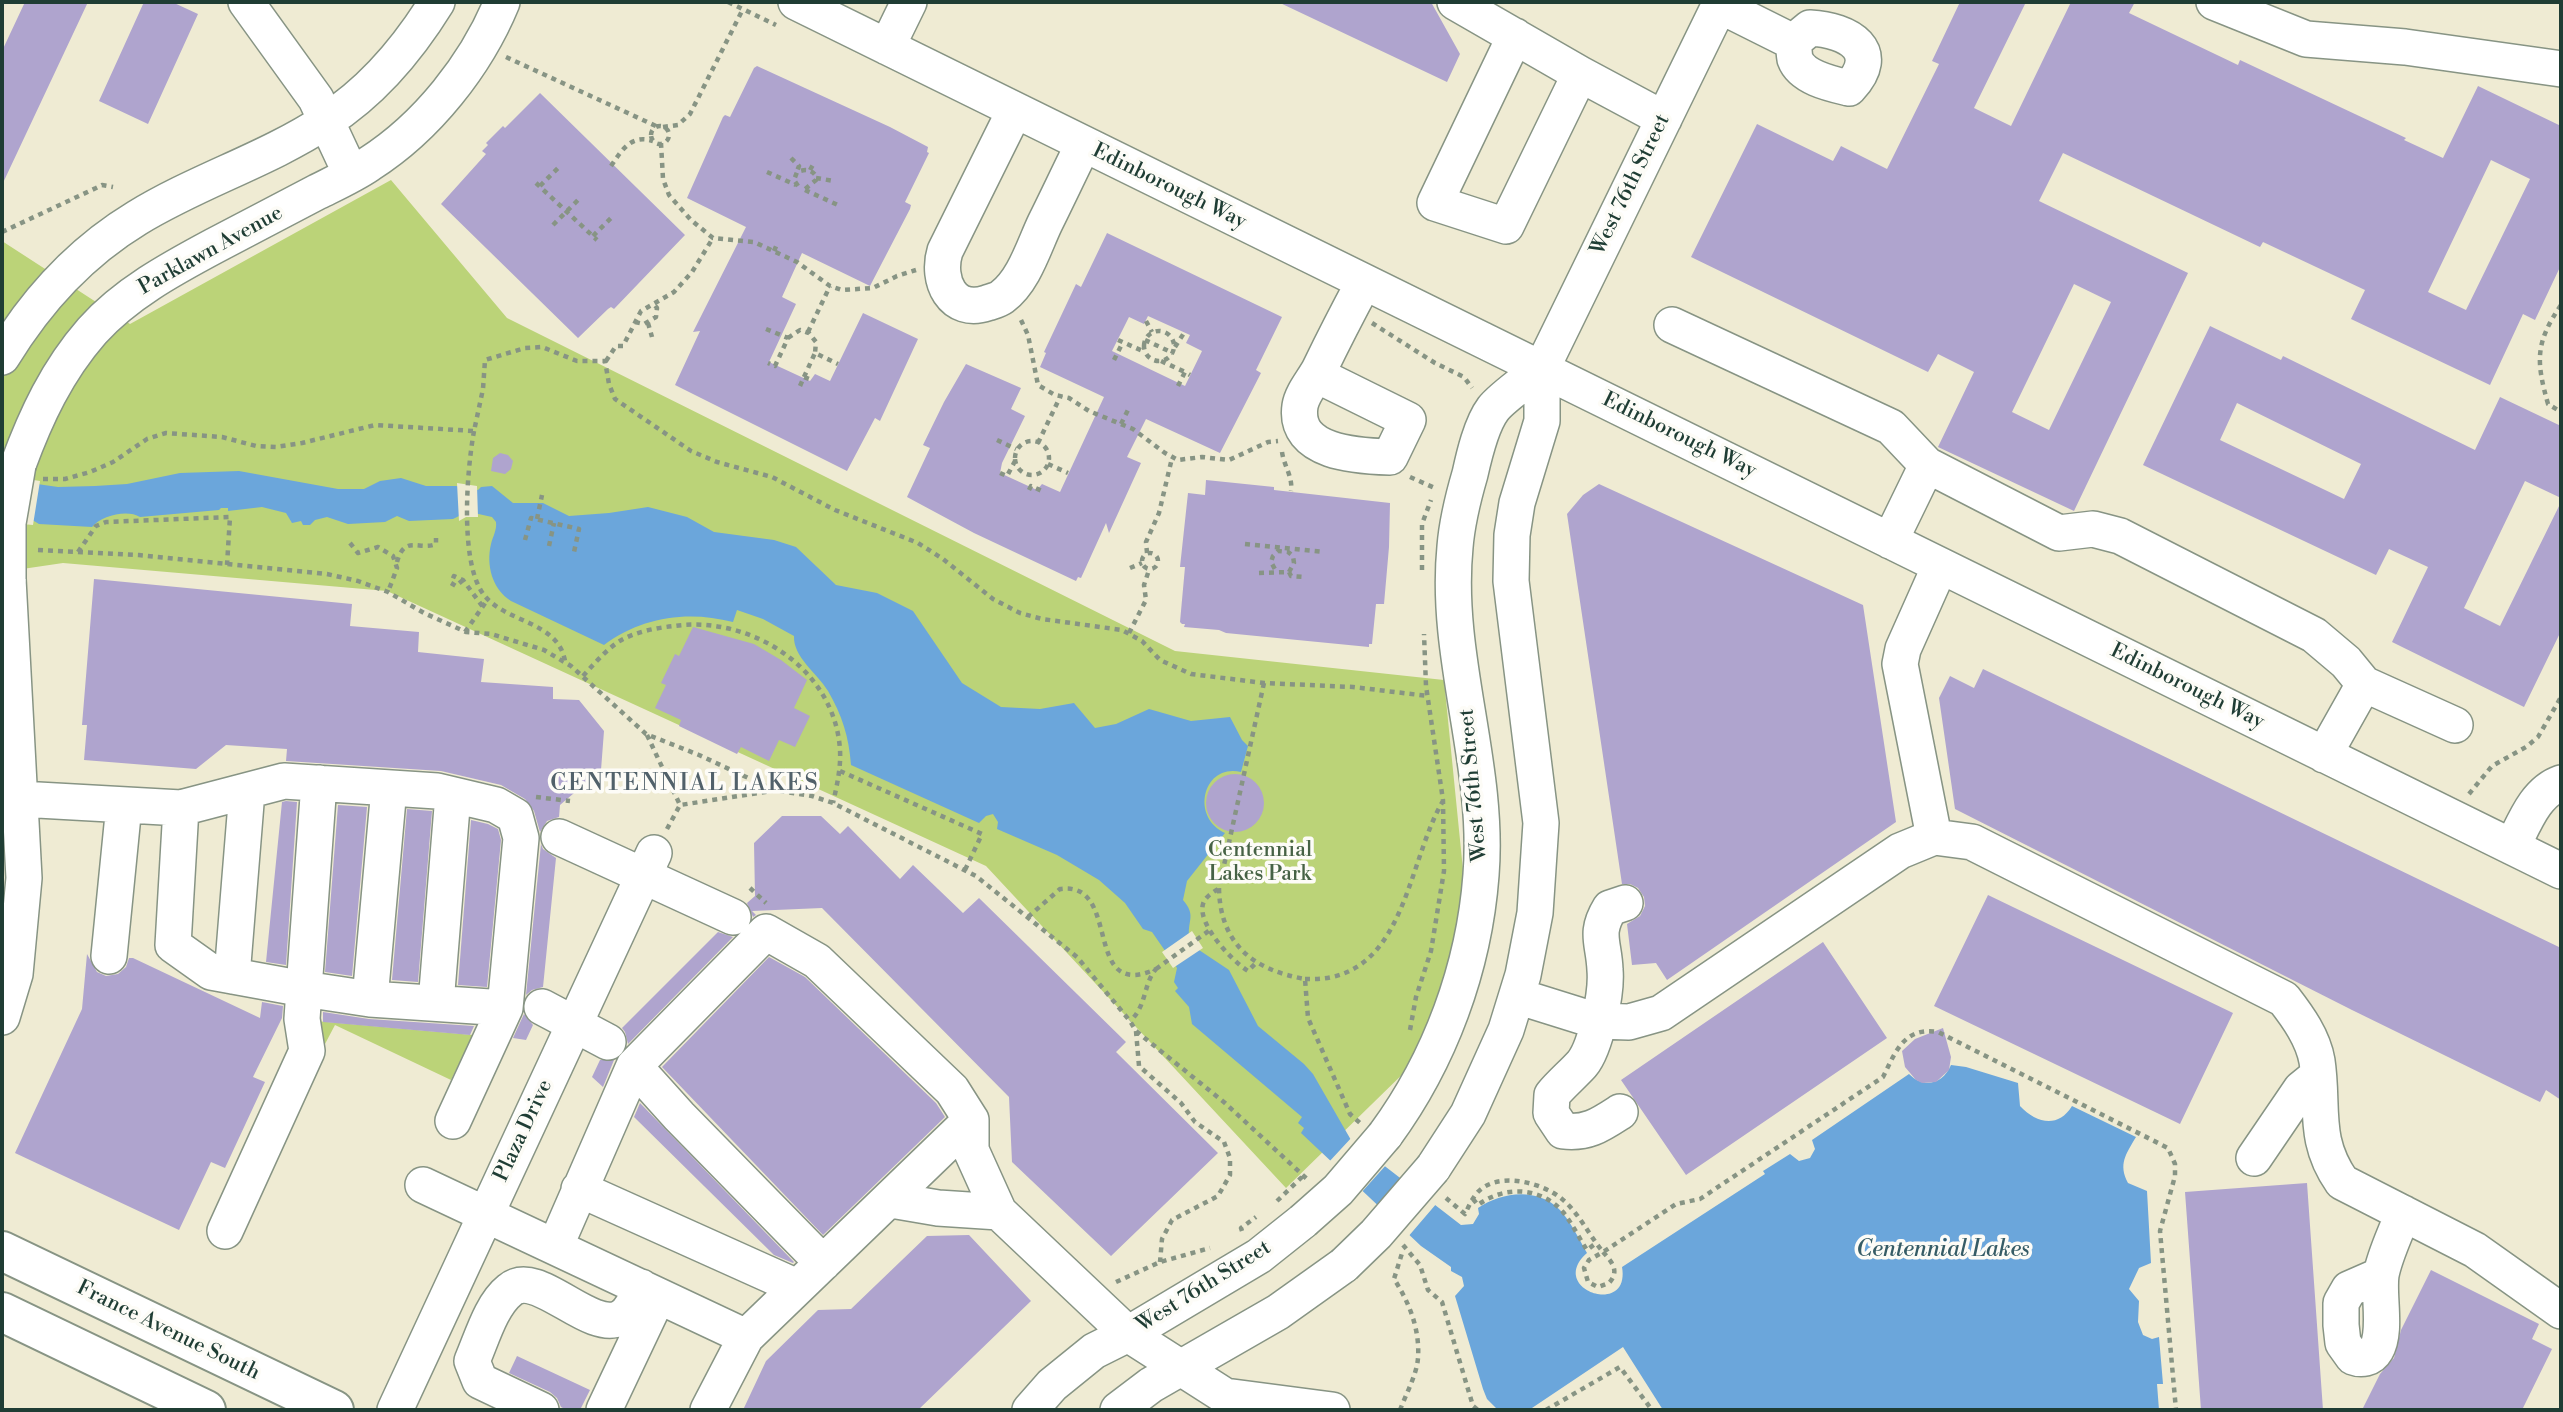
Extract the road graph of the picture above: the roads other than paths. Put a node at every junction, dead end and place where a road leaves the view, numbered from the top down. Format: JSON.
{"nodes":[{"id":1,"x":246,"y":2,"type":"edge"},
{"id":2,"x":437,"y":2,"type":"edge"},
{"id":3,"x":502,"y":2,"type":"edge"},
{"id":4,"x":909,"y":2,"type":"edge"},
{"id":5,"x":1455,"y":2,"type":"edge"},
{"id":6,"x":2214,"y":2,"type":"edge"},
{"id":7,"x":1720,"y":4,"type":"edge"},
{"id":8,"x":789,"y":15,"type":"edge"},
{"id":9,"x":1515,"y":36,"type":"junction"},
{"id":10,"x":1793,"y":42,"type":"dead end"},
{"id":11,"x":887,"y":47,"type":"junction"},
{"id":12,"x":2561,"y":69,"type":"edge"},
{"id":13,"x":1580,"y":74,"type":"junction"},
{"id":14,"x":1015,"y":110,"type":"junction"},
{"id":15,"x":1664,"y":119,"type":"junction"},
{"id":16,"x":326,"y":121,"type":"junction"},
{"id":17,"x":1083,"y":145,"type":"junction"},
{"id":18,"x":351,"y":174,"type":"junction"},
{"id":19,"x":1357,"y":295,"type":"junction"},
{"id":20,"x":1672,"y":325,"type":"dead end"},
{"id":21,"x":2,"y":357,"type":"edge"},
{"id":22,"x":1542,"y":368,"type":"junction"},
{"id":23,"x":1317,"y":375,"type":"dead end"},
{"id":24,"x":1927,"y":465,"type":"junction"},
{"id":25,"x":1890,"y":541,"type":"junction"},
{"id":26,"x":1940,"y":566,"type":"junction"},
{"id":27,"x":2364,"y":684,"type":"junction"},
{"id":28,"x":2455,"y":726,"type":"dead end"},
{"id":29,"x":2324,"y":755,"type":"junction"},
{"id":30,"x":318,"y":783,"type":"junction"},
{"id":31,"x":2561,"y":783,"type":"edge"},
{"id":32,"x":389,"y":788,"type":"junction"},
{"id":33,"x":247,"y":791,"type":"junction"},
{"id":34,"x":453,"y":795,"type":"junction"},
{"id":35,"x":11,"y":799,"type":"edge"},
{"id":36,"x":124,"y":805,"type":"junction"},
{"id":37,"x":181,"y":808,"type":"junction"},
{"id":38,"x":1934,"y":836,"type":"junction"},
{"id":39,"x":559,"y":837,"type":"dead end"},
{"id":40,"x":2512,"y":847,"type":"junction"},
{"id":41,"x":649,"y":865,"type":"junction"},
{"id":42,"x":2561,"y":871,"type":"edge"},
{"id":43,"x":1625,"y":903,"type":"dead end"},
{"id":44,"x":733,"y":917,"type":"dead end"},
{"id":45,"x":109,"y":956,"type":"dead end"},
{"id":46,"x":232,"y":976,"type":"junction"},
{"id":47,"x":304,"y":989,"type":"junction"},
{"id":48,"x":1517,"y":996,"type":"junction"},
{"id":49,"x":370,"y":999,"type":"junction"},
{"id":50,"x":436,"y":1003,"type":"junction"},
{"id":51,"x":541,"y":1007,"type":"dead end"},
{"id":52,"x":505,"y":1008,"type":"junction"},
{"id":53,"x":2,"y":1017,"type":"edge"},
{"id":54,"x":1597,"y":1021,"type":"junction"},
{"id":55,"x":574,"y":1024,"type":"junction"},
{"id":56,"x":608,"y":1042,"type":"dead end"},
{"id":57,"x":634,"y":1066,"type":"junction"},
{"id":58,"x":2318,"y":1076,"type":"junction"},
{"id":59,"x":1620,"y":1112,"type":"dead end"},
{"id":60,"x":971,"y":1120,"type":"junction"},
{"id":61,"x":453,"y":1121,"type":"dead end"},
{"id":62,"x":2254,"y":1158,"type":"dead end"},
{"id":63,"x":424,"y":1185,"type":"dead end"},
{"id":64,"x":579,"y":1189,"type":"junction"},
{"id":65,"x":891,"y":1200,"type":"junction"},
{"id":66,"x":999,"y":1212,"type":"junction"},
{"id":67,"x":2403,"y":1213,"type":"junction"},
{"id":68,"x":485,"y":1215,"type":"junction"},
{"id":69,"x":225,"y":1231,"type":"dead end"},
{"id":70,"x":555,"y":1247,"type":"junction"},
{"id":71,"x":2,"y":1251,"type":"edge"},
{"id":72,"x":824,"y":1264,"type":"junction"},
{"id":73,"x":2381,"y":1275,"type":"junction"},
{"id":74,"x":797,"y":1287,"type":"junction"},
{"id":75,"x":650,"y":1291,"type":"junction"},
{"id":76,"x":2561,"y":1311,"type":"edge"},
{"id":77,"x":2,"y":1312,"type":"edge"},
{"id":78,"x":1128,"y":1334,"type":"junction"},
{"id":79,"x":746,"y":1337,"type":"junction"},
{"id":80,"x":1181,"y":1367,"type":"junction"},
{"id":81,"x":206,"y":1410,"type":"edge"},
{"id":82,"x":334,"y":1410,"type":"edge"},
{"id":83,"x":395,"y":1410,"type":"edge"},
{"id":84,"x":541,"y":1410,"type":"edge"},
{"id":85,"x":604,"y":1410,"type":"edge"},
{"id":86,"x":708,"y":1410,"type":"edge"},
{"id":87,"x":1030,"y":1410,"type":"edge"},
{"id":88,"x":1118,"y":1410,"type":"edge"},
{"id":89,"x":1332,"y":1410,"type":"edge"}],
"edges":[{"from":1,"to":16,"type":"street"},
{"from":2,"to":16,"type":"street"},
{"from":3,"to":18,"type":"street","name":"Parklawn Avenue"},
{"from":4,"to":11,"type":"street"},
{"from":5,"to":9,"type":"street"},
{"from":6,"to":12,"type":"street"},
{"from":7,"to":10,"type":"street"},
{"from":7,"to":15,"type":"street","name":"West 76th Street"},
{"from":8,"to":11,"type":"street","name":"Edinborough Way"},
{"from":9,"to":13,"type":"street"},
{"from":9,"to":13,"type":"street"},
{"from":11,"to":14,"type":"street","name":"Edinborough Way"},
{"from":13,"to":15,"type":"street"},
{"from":14,"to":17,"type":"street","name":"Edinborough Way"},
{"from":14,"to":17,"type":"street"},
{"from":15,"to":22,"type":"street","name":"West 76th Street"},
{"from":16,"to":18,"type":"street"},
{"from":16,"to":21,"type":"street"},
{"from":17,"to":19,"type":"street","name":"Edinborough Way"},
{"from":18,"to":35,"type":"street","name":"Parklawn Avenue","bridge":true},
{"from":19,"to":22,"type":"street","name":"Edinborough Way"},
{"from":19,"to":23,"type":"street"},
{"from":20,"to":24,"type":"street"},
{"from":22,"to":25,"type":"street","name":"Edinborough Way"},
{"from":22,"to":48,"type":"street","name":"West 76th Street"},
{"from":22,"to":78,"type":"street","name":"West 76th Street","bridge":true},
{"from":24,"to":25,"type":"street"},
{"from":24,"to":27,"type":"street"},
{"from":25,"to":26,"type":"street","name":"Edinborough Way"},
{"from":26,"to":29,"type":"street","name":"Edinborough Way"},
{"from":26,"to":38,"type":"street"},
{"from":27,"to":28,"type":"street"},
{"from":27,"to":29,"type":"street"},
{"from":29,"to":40,"type":"street","name":"Edinborough Way"},
{"from":30,"to":32,"type":"street"},
{"from":30,"to":33,"type":"street"},
{"from":30,"to":47,"type":"street"},
{"from":31,"to":40,"type":"street"},
{"from":32,"to":34,"type":"street"},
{"from":32,"to":49,"type":"street"},
{"from":33,"to":37,"type":"street"},
{"from":33,"to":46,"type":"street"},
{"from":34,"to":50,"type":"street"},
{"from":34,"to":52,"type":"street"},
{"from":35,"to":36,"type":"street"},
{"from":35,"to":53,"type":"street","name":"Parklawn Avenue"},
{"from":36,"to":37,"type":"street"},
{"from":36,"to":45,"type":"street"},
{"from":37,"to":46,"type":"street"},
{"from":38,"to":54,"type":"street"},
{"from":38,"to":58,"type":"street"},
{"from":39,"to":41,"type":"street"},
{"from":40,"to":42,"type":"street","name":"Edinborough Way"},
{"from":41,"to":44,"type":"street"},
{"from":41,"to":55,"type":"street","name":"Plaza Drive"},
{"from":43,"to":54,"type":"street"},
{"from":46,"to":47,"type":"street"},
{"from":47,"to":49,"type":"street"},
{"from":47,"to":69,"type":"street"},
{"from":48,"to":54,"type":"street"},
{"from":48,"to":80,"type":"street","name":"West 76th Street","bridge":true},
{"from":49,"to":50,"type":"street"},
{"from":50,"to":52,"type":"street"},
{"from":51,"to":55,"type":"street"},
{"from":52,"to":61,"type":"street"},
{"from":54,"to":59,"type":"street"},
{"from":55,"to":56,"type":"street"},
{"from":55,"to":68,"type":"street","name":"Plaza Drive"},
{"from":57,"to":60,"type":"street"},
{"from":57,"to":64,"type":"street"},
{"from":57,"to":72,"type":"street"},
{"from":58,"to":62,"type":"street"},
{"from":58,"to":67,"type":"street"},
{"from":60,"to":65,"type":"street"},
{"from":60,"to":66,"type":"street"},
{"from":63,"to":68,"type":"street"},
{"from":64,"to":70,"type":"street"},
{"from":64,"to":74,"type":"street"},
{"from":65,"to":66,"type":"street"},
{"from":65,"to":72,"type":"street"},
{"from":66,"to":78,"type":"street"},
{"from":67,"to":73,"type":"street"},
{"from":67,"to":76,"type":"street"},
{"from":68,"to":70,"type":"street"},
{"from":68,"to":83,"type":"street","name":"Plaza Drive"},
{"from":70,"to":75,"type":"street"},
{"from":71,"to":82,"type":"main road","name":"France Avenue South"},
{"from":72,"to":74,"type":"street"},
{"from":73,"to":73,"type":"street"},
{"from":74,"to":79,"type":"street"},
{"from":75,"to":79,"type":"street"},
{"from":75,"to":84,"type":"street"},
{"from":75,"to":85,"type":"street"},
{"from":77,"to":81,"type":"main road"},
{"from":78,"to":80,"type":"street"},
{"from":78,"to":87,"type":"street","name":"West 76th Street"},
{"from":79,"to":86,"type":"street"},
{"from":80,"to":88,"type":"street","name":"West 76th Street"},
{"from":80,"to":89,"type":"street"}]}
